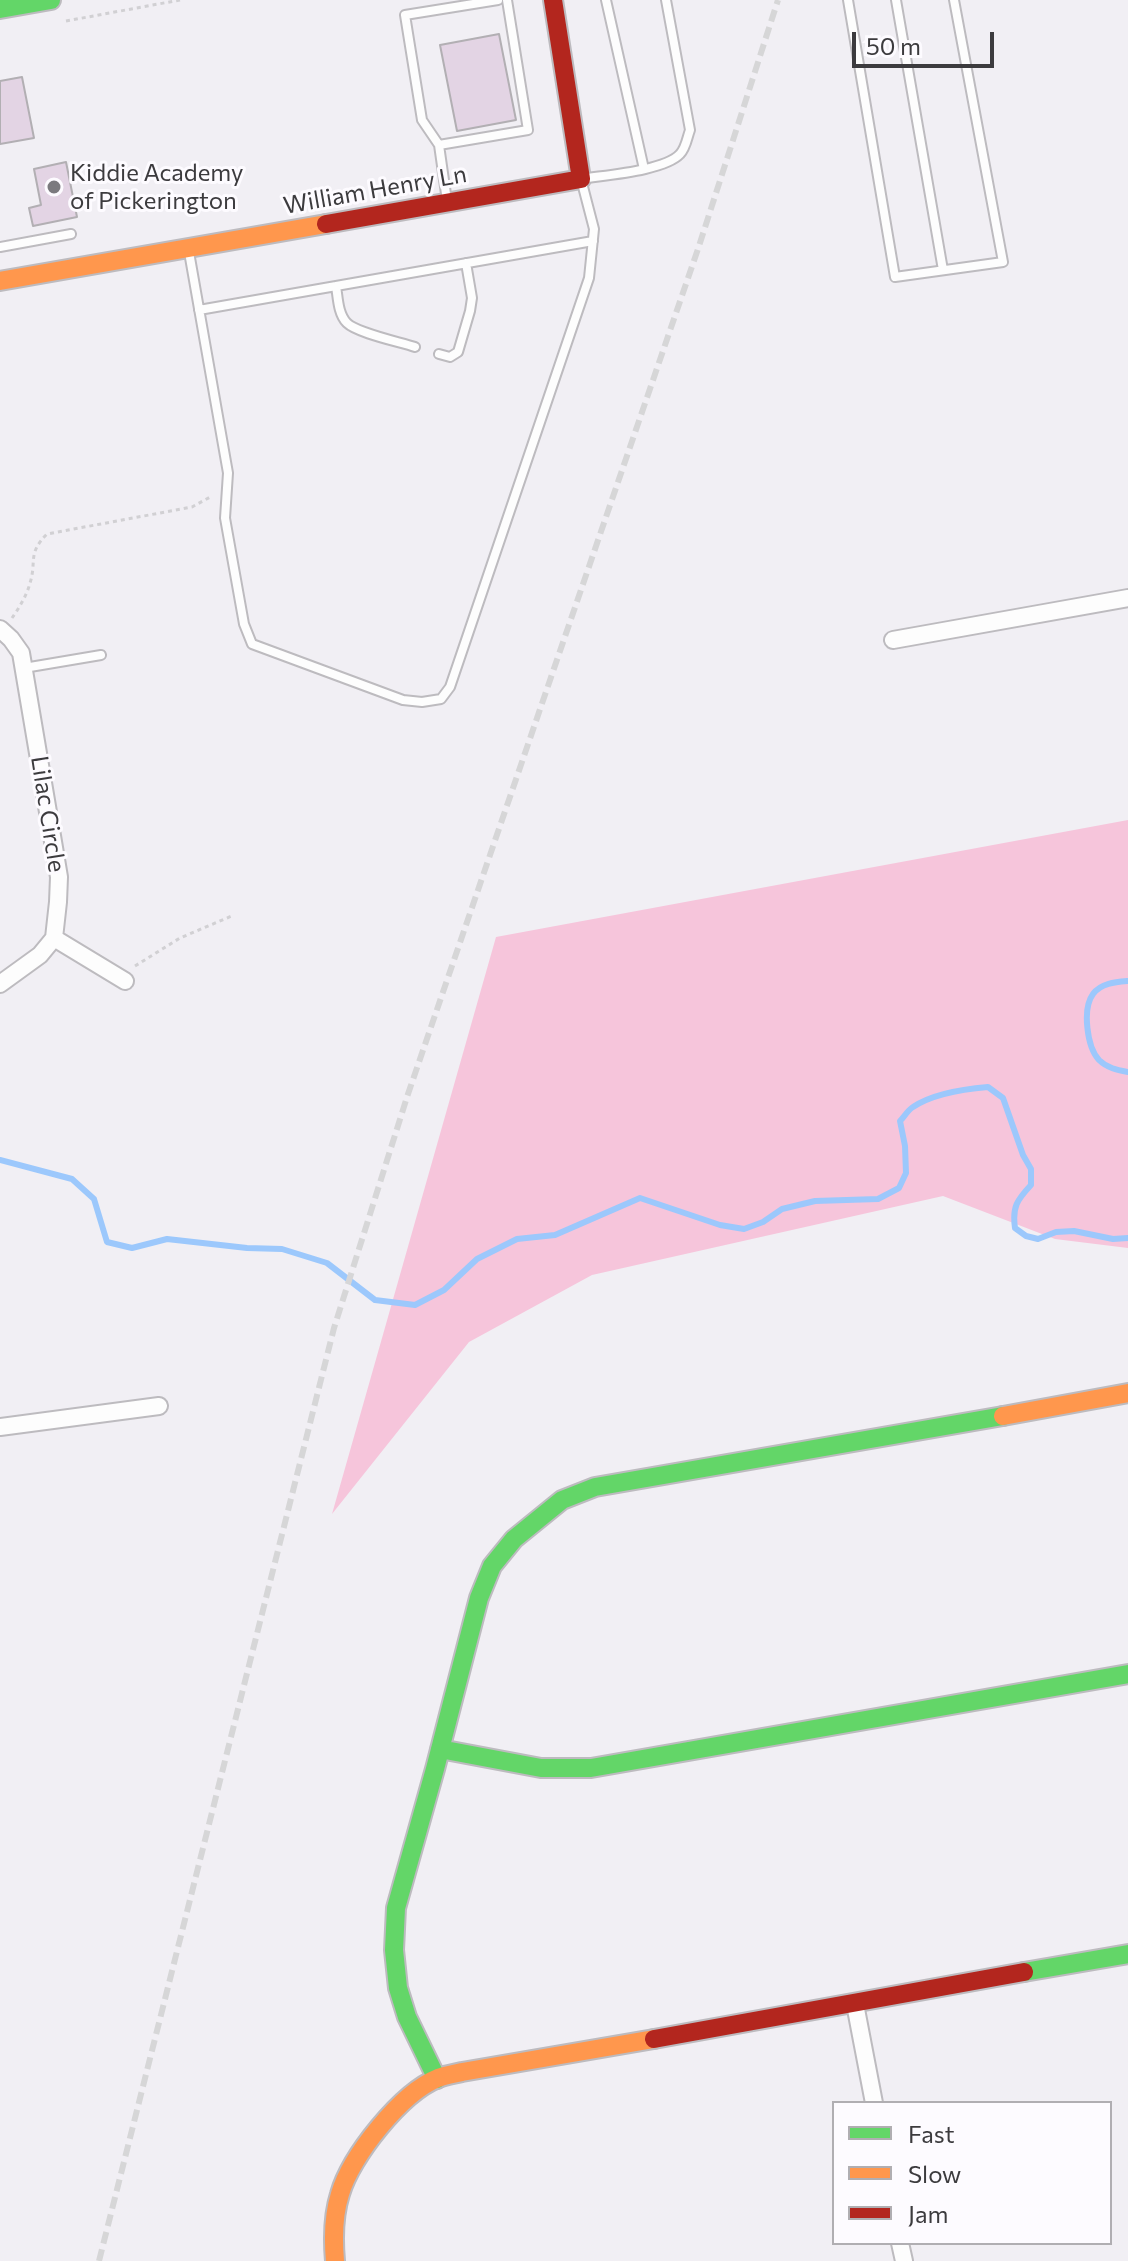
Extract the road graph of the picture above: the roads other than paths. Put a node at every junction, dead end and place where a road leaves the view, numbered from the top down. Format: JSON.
{"nodes":[{"id":1,"x":51,"y":0,"type":"edge"},
{"id":2,"x":498,"y":0,"type":"edge"},
{"id":3,"x":507,"y":0,"type":"edge"},
{"id":4,"x":553,"y":0,"type":"edge"},
{"id":5,"x":606,"y":0,"type":"edge"},
{"id":6,"x":666,"y":0,"type":"edge"},
{"id":7,"x":848,"y":0,"type":"edge"},
{"id":8,"x":896,"y":0,"type":"edge"},
{"id":9,"x":954,"y":0,"type":"edge"},
{"id":10,"x":0,"y":9,"type":"edge"},
{"id":11,"x":439,"y":145,"type":"junction"},
{"id":12,"x":644,"y":169,"type":"junction"},
{"id":13,"x":581,"y":179,"type":"junction"},
{"id":14,"x":447,"y":202,"type":"junction"},
{"id":15,"x":71,"y":234,"type":"dead end"},
{"id":16,"x":593,"y":241,"type":"junction"},
{"id":17,"x":0,"y":247,"type":"edge"},
{"id":18,"x":188,"y":247,"type":"junction"},
{"id":19,"x":466,"y":263,"type":"junction"},
{"id":20,"x":943,"y":270,"type":"junction"},
{"id":21,"x":0,"y":281,"type":"edge"},
{"id":22,"x":336,"y":286,"type":"junction"},
{"id":23,"x":199,"y":310,"type":"junction"},
{"id":24,"x":415,"y":347,"type":"dead end"},
{"id":25,"x":439,"y":354,"type":"dead end"},
{"id":26,"x":1128,"y":598,"type":"edge"},
{"id":27,"x":2,"y":630,"type":"edge"},
{"id":28,"x":893,"y":640,"type":"dead end"},
{"id":29,"x":101,"y":655,"type":"dead end"},
{"id":30,"x":24,"y":668,"type":"junction"},
{"id":31,"x":54,"y":938,"type":"junction"},
{"id":32,"x":122,"y":979,"type":"road end"},
{"id":33,"x":0,"y":984,"type":"edge"},
{"id":34,"x":1128,"y":1393,"type":"edge"},
{"id":35,"x":159,"y":1406,"type":"dead end"},
{"id":36,"x":0,"y":1427,"type":"edge"},
{"id":37,"x":1128,"y":1674,"type":"edge"},
{"id":38,"x":440,"y":1749,"type":"junction"},
{"id":39,"x":1128,"y":1954,"type":"edge"},
{"id":40,"x":855,"y":2004,"type":"junction"},
{"id":41,"x":437,"y":2079,"type":"junction"},
{"id":42,"x":874,"y":2101,"type":"edge"},
{"id":43,"x":335,"y":2261,"type":"edge"}],
"edges":[{"from":1,"to":10,"type":"main road"},
{"from":2,"to":11,"type":"lane"},
{"from":3,"to":11,"type":"lane"},
{"from":4,"to":13,"type":"main road"},
{"from":5,"to":12,"type":"lane"},
{"from":6,"to":12,"type":"lane"},
{"from":7,"to":20,"type":"lane"},
{"from":8,"to":20,"type":"lane"},
{"from":9,"to":20,"type":"lane"},
{"from":11,"to":14,"type":"lane"},
{"from":12,"to":13,"type":"lane"},
{"from":13,"to":14,"type":"main road","name":"William Henry Ln"},
{"from":13,"to":16,"type":"lane"},
{"from":14,"to":18,"type":"main road","name":"William Henry Ln"},
{"from":15,"to":17,"type":"lane"},
{"from":16,"to":19,"type":"lane"},
{"from":16,"to":23,"type":"lane"},
{"from":18,"to":21,"type":"main road","name":"William Henry Ln"},
{"from":18,"to":23,"type":"lane"},
{"from":19,"to":22,"type":"lane"},
{"from":19,"to":25,"type":"lane"},
{"from":22,"to":23,"type":"lane"},
{"from":22,"to":24,"type":"lane"},
{"from":26,"to":28,"type":"street"},
{"from":27,"to":30,"type":"street","name":"Lilac Circle"},
{"from":29,"to":30,"type":"lane"},
{"from":30,"to":31,"type":"street","name":"Lilac Circle"},
{"from":31,"to":32,"type":"street"},
{"from":31,"to":33,"type":"street"},
{"from":34,"to":38,"type":"main road"},
{"from":35,"to":36,"type":"street"},
{"from":37,"to":38,"type":"main road"},
{"from":38,"to":41,"type":"main road"},
{"from":39,"to":40,"type":"main road"},
{"from":40,"to":41,"type":"main road"},
{"from":40,"to":42,"type":"street"},
{"from":41,"to":43,"type":"main road"}]}
